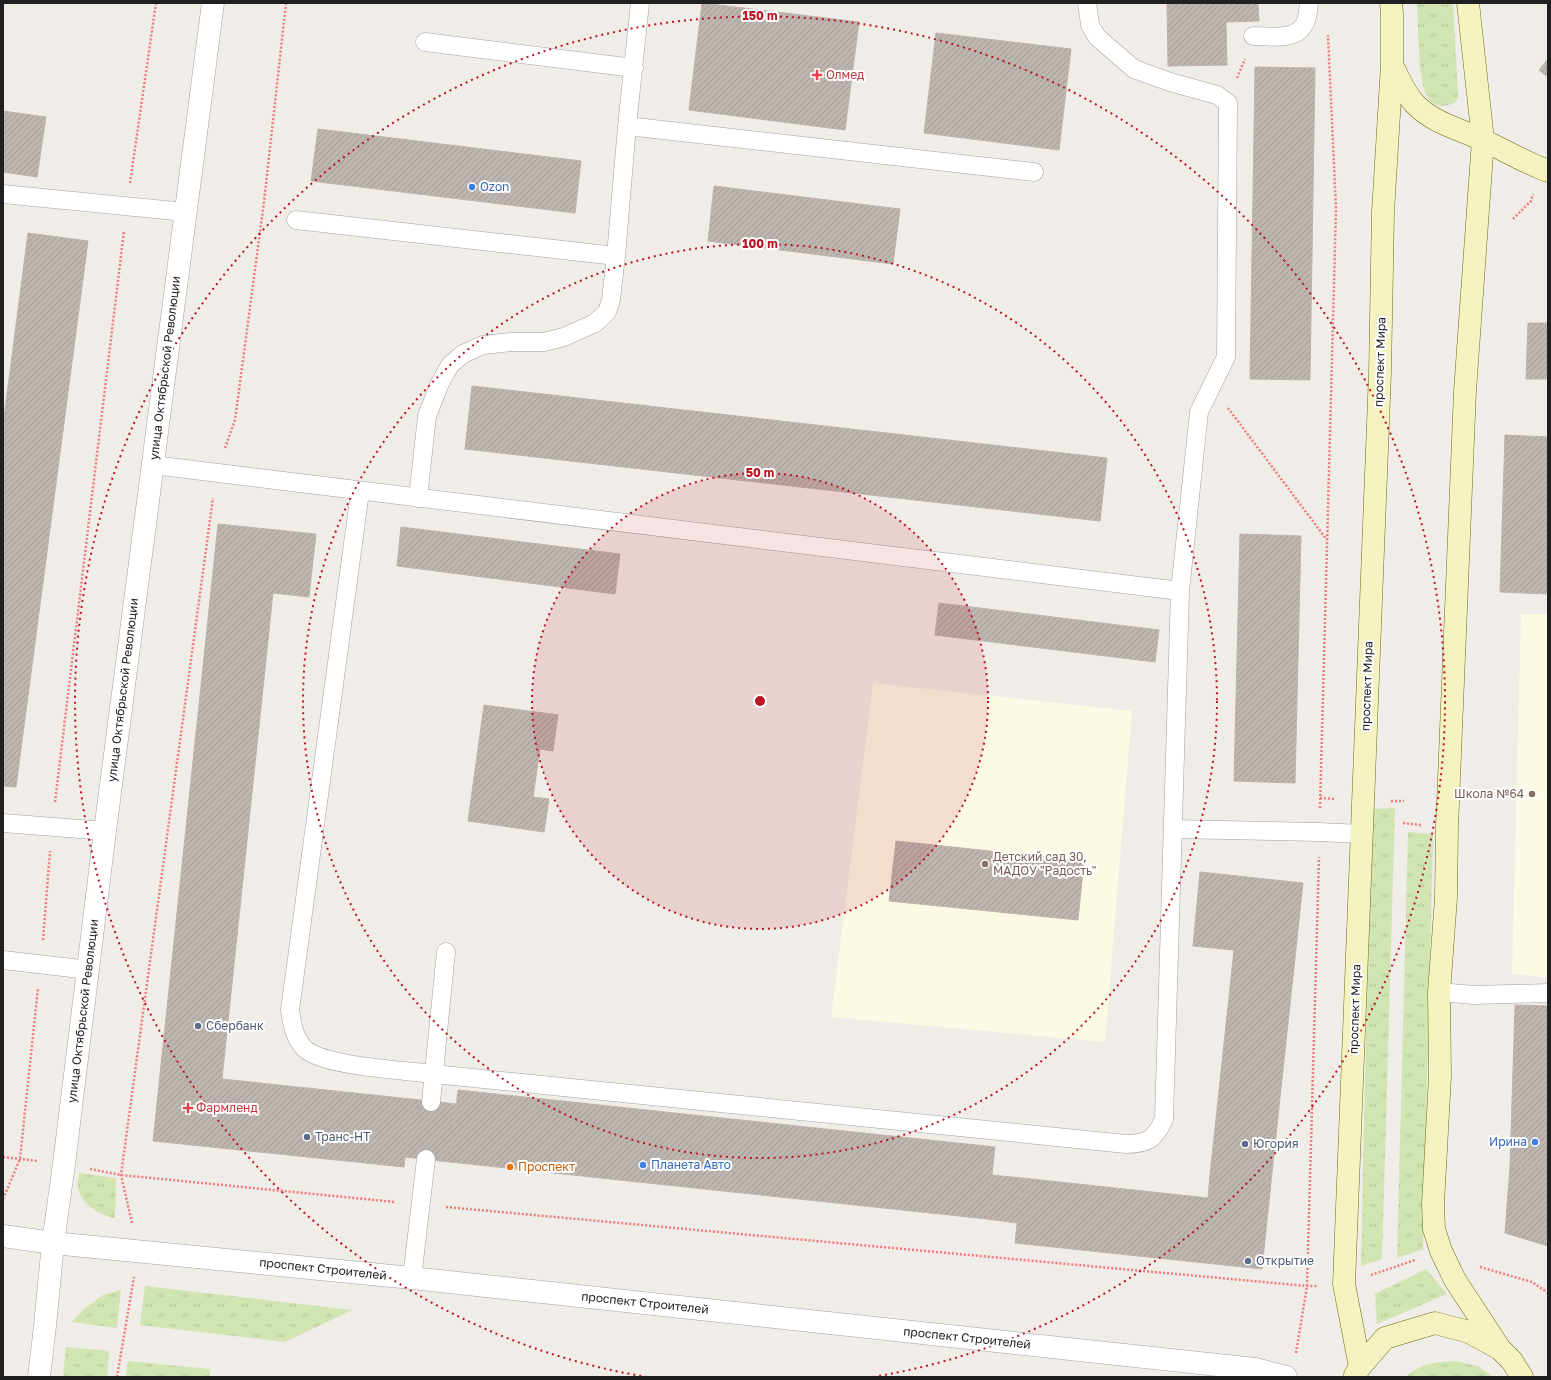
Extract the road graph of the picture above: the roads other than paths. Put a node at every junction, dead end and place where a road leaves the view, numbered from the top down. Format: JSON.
{"nodes":[{"id":1,"x":213,"y":3,"type":"edge"},
{"id":2,"x":640,"y":3,"type":"edge"},
{"id":3,"x":1087,"y":3,"type":"edge"},
{"id":4,"x":1309,"y":3,"type":"edge"},
{"id":5,"x":1391,"y":3,"type":"edge"},
{"id":6,"x":1468,"y":3,"type":"edge"},
{"id":7,"x":1253,"y":36,"type":"road end"},
{"id":8,"x":425,"y":42,"type":"dead end"},
{"id":9,"x":1392,"y":65,"type":"junction"},
{"id":10,"x":634,"y":68,"type":"junction"},
{"id":11,"x":627,"y":126,"type":"junction"},
{"id":12,"x":1483,"y":140,"type":"junction"},
{"id":13,"x":1548,"y":171,"type":"edge"},
{"id":14,"x":1034,"y":172,"type":"dead end"},
{"id":15,"x":3,"y":194,"type":"edge"},
{"id":16,"x":185,"y":212,"type":"junction"},
{"id":17,"x":296,"y":220,"type":"dead end"},
{"id":18,"x":616,"y":256,"type":"junction"},
{"id":19,"x":153,"y":465,"type":"junction"},
{"id":20,"x":360,"y":492,"type":"junction"},
{"id":21,"x":418,"y":498,"type":"junction"},
{"id":22,"x":1180,"y":591,"type":"junction"},
{"id":23,"x":3,"y":823,"type":"edge"},
{"id":24,"x":1173,"y":829,"type":"junction"},
{"id":25,"x":105,"y":831,"type":"junction"},
{"id":26,"x":1362,"y":834,"type":"junction"},
{"id":27,"x":446,"y":952,"type":"dead end"},
{"id":28,"x":3,"y":960,"type":"edge"},
{"id":29,"x":89,"y":970,"type":"junction"},
{"id":30,"x":1439,"y":992,"type":"junction"},
{"id":31,"x":1548,"y":994,"type":"edge"},
{"id":32,"x":434,"y":1074,"type":"junction"},
{"id":33,"x":431,"y":1102,"type":"dead end"},
{"id":34,"x":426,"y":1159,"type":"dead end"},
{"id":35,"x":3,"y":1236,"type":"edge"},
{"id":36,"x":53,"y":1243,"type":"junction"},
{"id":37,"x":412,"y":1278,"type":"junction"},
{"id":38,"x":1500,"y":1348,"type":"junction"},
{"id":39,"x":1357,"y":1372,"type":"edge"},
{"id":40,"x":39,"y":1377,"type":"edge"},
{"id":41,"x":1286,"y":1377,"type":"edge"},
{"id":42,"x":1522,"y":1377,"type":"edge"}],
"edges":[{"from":1,"to":16,"type":"street","name":"улица Октябрьской Революции"},
{"from":2,"to":10,"type":"lane"},
{"from":3,"to":22,"type":"lane"},
{"from":4,"to":7,"type":"lane"},
{"from":5,"to":9,"type":"main road","name":"проспект Мира"},
{"from":6,"to":12,"type":"main road"},
{"from":8,"to":10,"type":"lane"},
{"from":9,"to":12,"type":"main road"},
{"from":9,"to":26,"type":"main road","name":"проспект Мира"},
{"from":10,"to":11,"type":"lane"},
{"from":11,"to":14,"type":"lane"},
{"from":11,"to":18,"type":"lane"},
{"from":12,"to":13,"type":"main road"},
{"from":12,"to":30,"type":"main road"},
{"from":15,"to":16,"type":"lane"},
{"from":16,"to":19,"type":"street","name":"улица Октябрьской Революции"},
{"from":17,"to":18,"type":"lane"},
{"from":18,"to":21,"type":"lane"},
{"from":19,"to":20,"type":"lane"},
{"from":19,"to":25,"type":"street","name":"улица Октябрьской Революции"},
{"from":20,"to":21,"type":"lane"},
{"from":20,"to":32,"type":"lane"},
{"from":21,"to":22,"type":"lane"},
{"from":22,"to":24,"type":"lane"},
{"from":23,"to":25,"type":"lane"},
{"from":24,"to":26,"type":"lane"},
{"from":24,"to":32,"type":"lane"},
{"from":25,"to":29,"type":"street","name":"улица Октябрьской Революции"},
{"from":26,"to":39,"type":"main road","name":"проспект Мира"},
{"from":27,"to":32,"type":"lane"},
{"from":28,"to":29,"type":"lane"},
{"from":29,"to":36,"type":"street","name":"улица Октябрьской Революции"},
{"from":30,"to":31,"type":"lane"},
{"from":30,"to":38,"type":"main road"},
{"from":32,"to":33,"type":"lane"},
{"from":34,"to":37,"type":"lane"},
{"from":35,"to":36,"type":"street","name":"проспект Строителей"},
{"from":36,"to":37,"type":"street","name":"проспект Строителей"},
{"from":36,"to":40,"type":"street","name":"улица Октябрьской Революции"},
{"from":37,"to":41,"type":"street","name":"проспект Строителей"},
{"from":38,"to":39,"type":"main road"},
{"from":38,"to":42,"type":"main road"}]}
